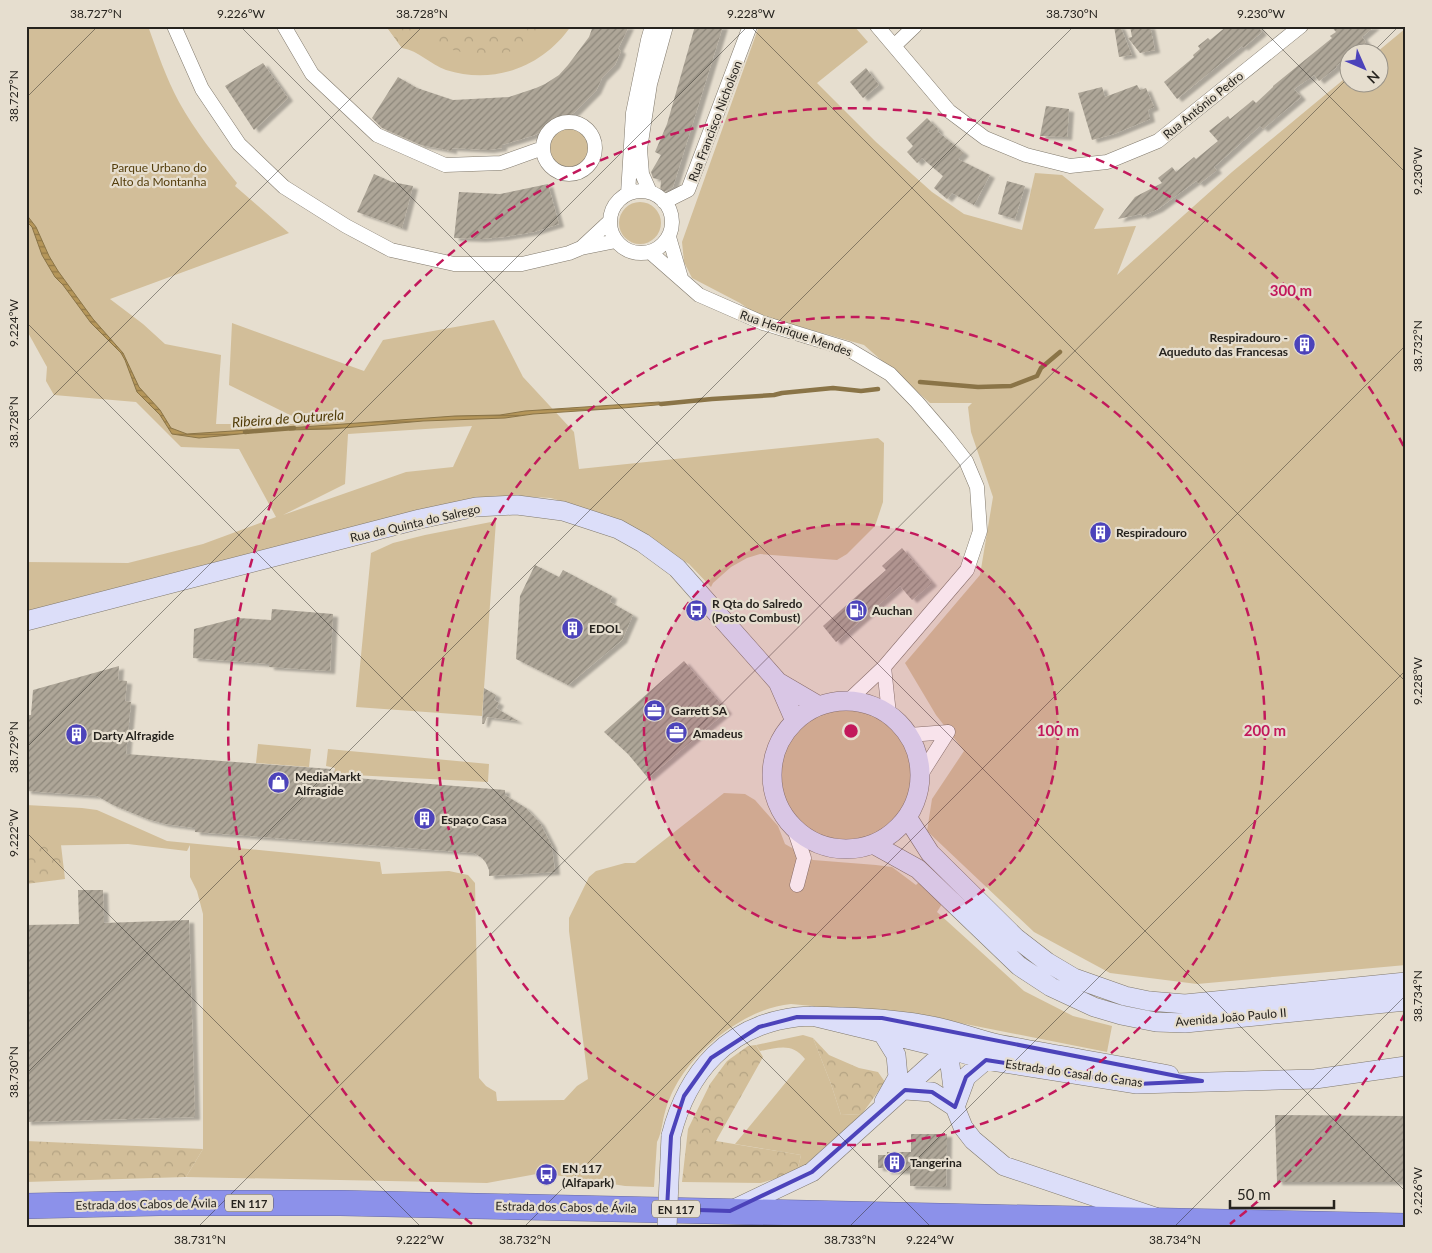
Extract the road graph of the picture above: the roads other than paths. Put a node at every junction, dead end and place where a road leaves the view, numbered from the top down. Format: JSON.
{"nodes":[{"id":1,"x":174,"y":26,"type":"edge"},
{"id":2,"x":284,"y":26,"type":"edge"},
{"id":3,"x":652,"y":26,"type":"edge"},
{"id":4,"x":666,"y":26,"type":"edge"},
{"id":5,"x":750,"y":26,"type":"edge"},
{"id":6,"x":877,"y":26,"type":"edge"},
{"id":7,"x":915,"y":26,"type":"edge"},
{"id":8,"x":1301,"y":26,"type":"edge"},
{"id":9,"x":894,"y":46,"type":"junction"},
{"id":10,"x":543,"y":148,"type":"dead end"},
{"id":11,"x":650,"y":192,"type":"junction"},
{"id":12,"x":628,"y":194,"type":"junction"},
{"id":13,"x":664,"y":202,"type":"junction"},
{"id":14,"x":610,"y":221,"type":"junction"},
{"id":15,"x":669,"y":237,"type":"junction"},
{"id":16,"x":616,"y":241,"type":"junction"},
{"id":17,"x":581,"y":248,"type":"junction"},
{"id":18,"x":650,"y":252,"type":"junction"},
{"id":19,"x":681,"y":279,"type":"junction"},
{"id":20,"x":26,"y":621,"type":"edge"},
{"id":21,"x":884,"y":666,"type":"junction"},
{"id":22,"x":778,"y":682,"type":"junction"},
{"id":23,"x":848,"y":701,"type":"junction"},
{"id":24,"x":819,"y":706,"type":"junction"},
{"id":25,"x":889,"y":714,"type":"junction"},
{"id":26,"x":795,"y":721,"type":"junction"},
{"id":27,"x":909,"y":735,"type":"junction"},
{"id":28,"x":920,"y":776,"type":"junction"},
{"id":29,"x":907,"y":817,"type":"junction"},
{"id":30,"x":793,"y":826,"type":"junction"},
{"id":31,"x":873,"y":844,"type":"junction"},
{"id":32,"x":797,"y":885,"type":"dead end"},
{"id":33,"x":1406,"y":982,"type":"edge"},
{"id":34,"x":1406,"y":1001,"type":"edge"},
{"id":35,"x":812,"y":1016,"type":"junction"},
{"id":36,"x":934,"y":1026,"type":"junction"},
{"id":37,"x":884,"y":1034,"type":"junction"},
{"id":38,"x":996,"y":1044,"type":"junction"},
{"id":39,"x":948,"y":1049,"type":"junction"},
{"id":40,"x":986,"y":1060,"type":"junction"},
{"id":41,"x":1406,"y":1066,"type":"edge"},
{"id":42,"x":1202,"y":1081,"type":"junction"},
{"id":43,"x":905,"y":1090,"type":"junction"},
{"id":44,"x":956,"y":1107,"type":"junction"},
{"id":45,"x":878,"y":1111,"type":"junction"},
{"id":46,"x":26,"y":1206,"type":"edge"},
{"id":47,"x":730,"y":1211,"type":"junction"},
{"id":48,"x":1165,"y":1221,"type":"junction"},
{"id":49,"x":1406,"y":1226,"type":"edge"},
{"id":50,"x":667,"y":1227,"type":"edge"}],
"edges":[{"from":1,"to":17,"type":"street"},
{"from":2,"to":10,"type":"street"},
{"from":3,"to":12,"type":"street"},
{"from":4,"to":11,"type":"street"},
{"from":5,"to":13,"type":"street","name":"Rua Francisco Nicholson"},
{"from":6,"to":9,"type":"street","name":"Rua António Pedro"},
{"from":7,"to":9,"type":"street"},
{"from":8,"to":9,"type":"street","name":"Rua António Pedro"},
{"from":11,"to":12,"type":"street"},
{"from":11,"to":13,"type":"street"},
{"from":12,"to":14,"type":"street"},
{"from":13,"to":15,"type":"street"},
{"from":14,"to":16,"type":"street"},
{"from":14,"to":17,"type":"street"},
{"from":15,"to":18,"type":"street"},
{"from":15,"to":19,"type":"street"},
{"from":16,"to":17,"type":"street"},
{"from":16,"to":18,"type":"street"},
{"from":18,"to":19,"type":"street","name":"Rua Henrique Mendes"},
{"from":19,"to":21,"type":"street","name":"Rua Henrique Mendes"},
{"from":20,"to":22,"type":"street","name":"Rua da Quinta do Salrego"},
{"from":21,"to":23,"type":"street","name":"Rua Henrique Mendes"},
{"from":21,"to":25,"type":"street"},
{"from":22,"to":24,"type":"street","name":"Rua da Quinta do Salrego"},
{"from":22,"to":26,"type":"street","name":"Rua da Quinta do Salrego"},
{"from":23,"to":24,"type":"street"},
{"from":23,"to":25,"type":"street"},
{"from":24,"to":26,"type":"street"},
{"from":25,"to":27,"type":"street"},
{"from":26,"to":30,"type":"street"},
{"from":27,"to":28,"type":"street"},
{"from":27,"to":28,"type":"street"},
{"from":28,"to":29,"type":"street"},
{"from":29,"to":31,"type":"street"},
{"from":29,"to":33,"type":"street","name":"Avenida João Paulo II"},
{"from":30,"to":31,"type":"street"},
{"from":30,"to":32,"type":"street"},
{"from":31,"to":34,"type":"street","name":"Avenida João Paulo II"},
{"from":35,"to":36,"type":"street","name":"Estrada do Casal do Canas"},
{"from":35,"to":37,"type":"street","name":"Estrada do Casal do Canas"},
{"from":35,"to":50,"type":"street","name":"Estrada do Casal do Canas","bridge":true},
{"from":36,"to":38,"type":"street","name":"Estrada do Casal do Canas"},
{"from":36,"to":39,"type":"street"},
{"from":37,"to":39,"type":"street","name":"Estrada do Casal do Canas"},
{"from":37,"to":45,"type":"street"},
{"from":38,"to":39,"type":"street","name":"Estrada do Casal do Canas"},
{"from":38,"to":42,"type":"street","name":"Estrada do Casal do Canas"},
{"from":39,"to":40,"type":"street","name":"Estrada do Casal do Canas"},
{"from":39,"to":43,"type":"street"},
{"from":39,"to":44,"type":"street"},
{"from":40,"to":42,"type":"street","name":"Estrada do Casal do Canas"},
{"from":40,"to":44,"type":"street"},
{"from":41,"to":42,"type":"street","name":"Estrada do Casal do Canas"},
{"from":43,"to":44,"type":"street"},
{"from":43,"to":45,"type":"street"},
{"from":44,"to":48,"type":"street"},
{"from":45,"to":47,"type":"street"},
{"from":46,"to":47,"type":"highway","name":"Estrada dos Cabos de Ávila","number":"EN 117"},
{"from":47,"to":48,"type":"highway","name":"Estrada dos Cabos de Ávila","number":"EN 117"},
{"from":48,"to":49,"type":"highway","name":"Estrada dos Cabos de Ávila","number":"EN 117"}]}
